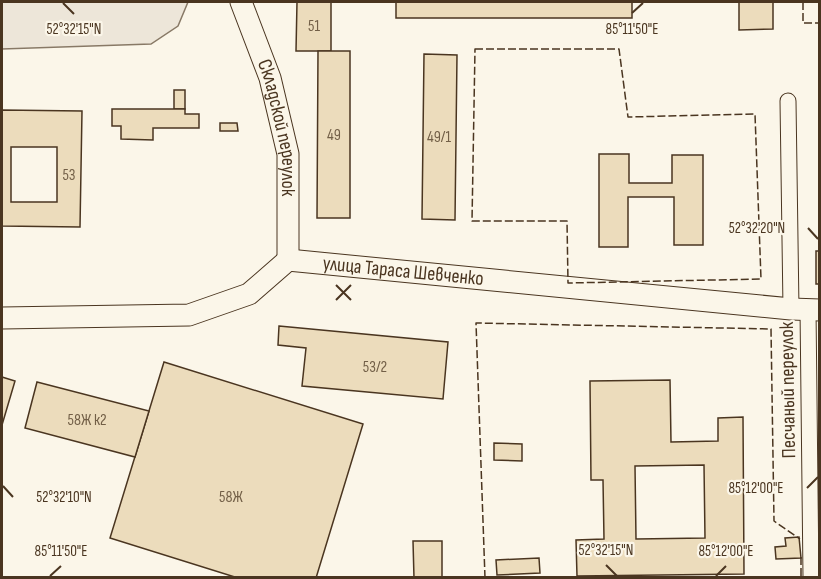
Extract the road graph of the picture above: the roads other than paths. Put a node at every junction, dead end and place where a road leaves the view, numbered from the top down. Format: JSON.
{"nodes":[{"id":1,"x":241,"y":2,"type":"edge"},
{"id":2,"x":788,"y":101,"type":"dead end"},
{"id":3,"x":288,"y":260,"type":"junction"},
{"id":4,"x":806,"y":309,"type":"edge"},
{"id":5,"x":2,"y":318,"type":"edge"},
{"id":6,"x":810,"y":578,"type":"edge"}],
"edges":[{"from":1,"to":3,"type":"street","name":"Складской переулок"},
{"from":2,"to":4,"type":"street","name":"Песчаный переулок"},
{"from":3,"to":4,"type":"street","name":"улица Тараса Шевченко"},
{"from":3,"to":5,"type":"street"},
{"from":4,"to":6,"type":"street","name":"Песчаный переулок"}]}
